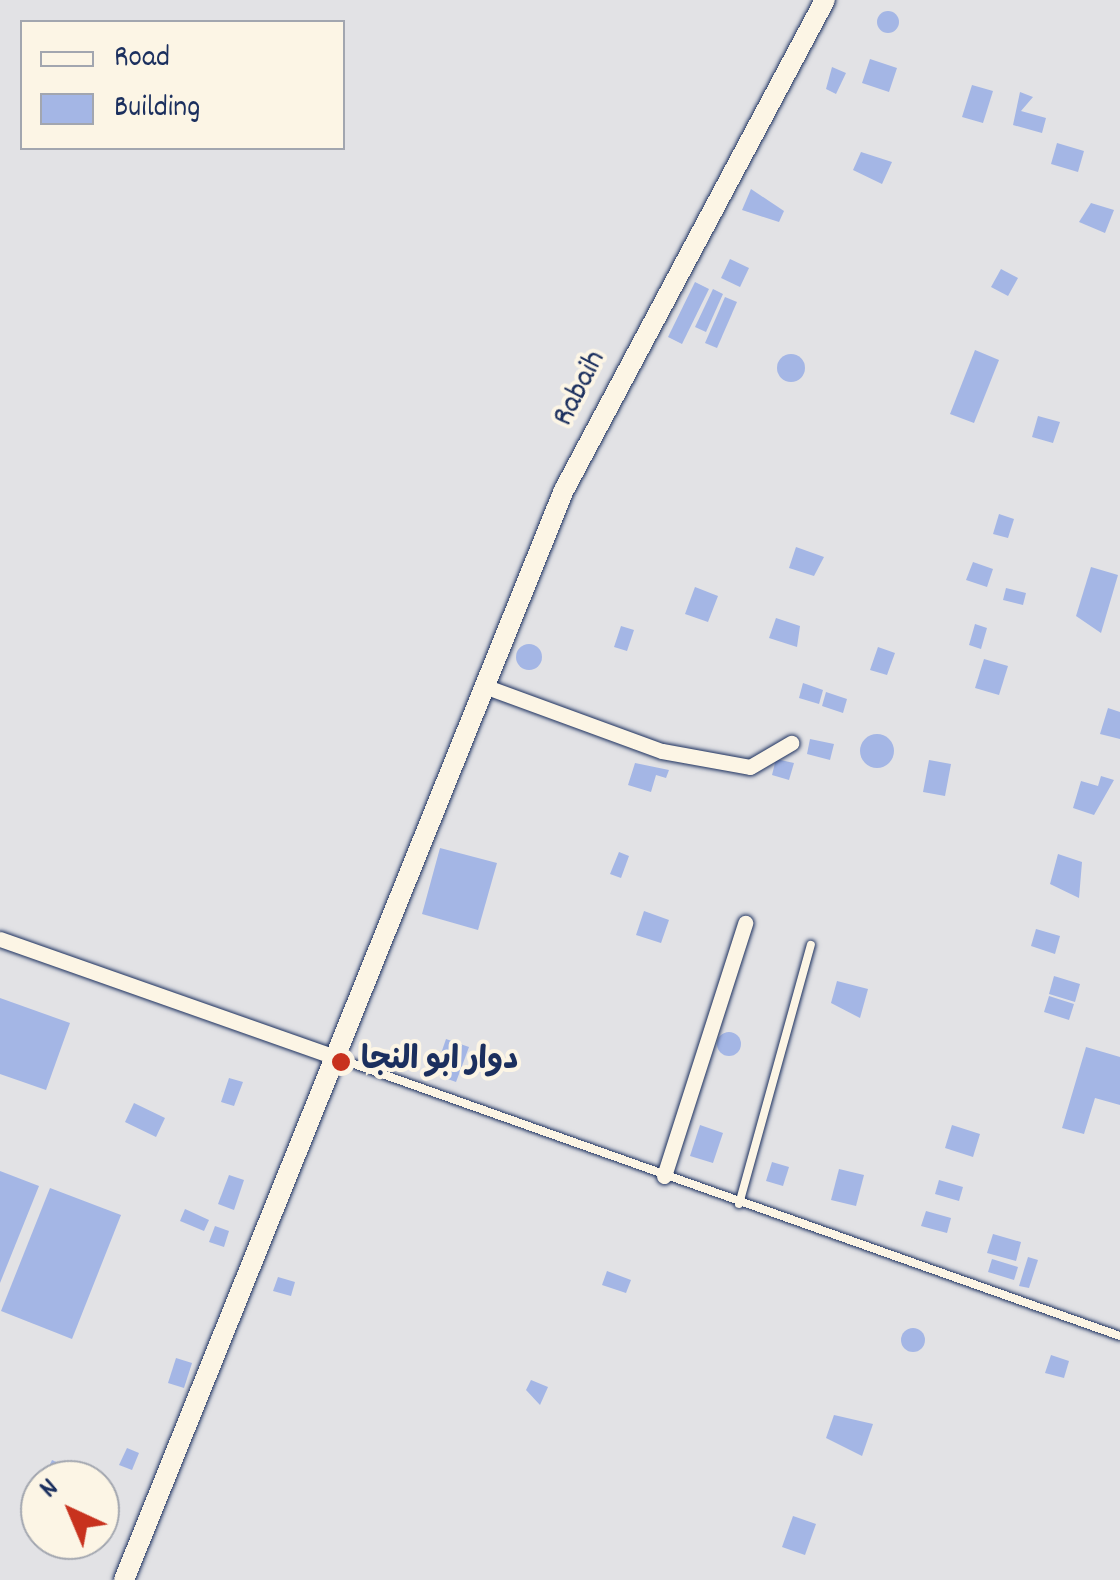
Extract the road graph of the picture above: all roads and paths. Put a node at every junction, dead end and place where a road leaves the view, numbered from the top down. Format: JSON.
{"nodes":[{"id":1,"x":825,"y":0,"type":"edge"},
{"id":2,"x":484,"y":686,"type":"junction"},
{"id":3,"x":792,"y":743,"type":"dead end"},
{"id":4,"x":744,"y":923,"type":"dead end"},
{"id":5,"x":0,"y":939,"type":"edge"},
{"id":6,"x":811,"y":945,"type":"dead end"},
{"id":7,"x":337,"y":1058,"type":"junction"},
{"id":8,"x":664,"y":1176,"type":"junction"},
{"id":9,"x":739,"y":1204,"type":"junction"},
{"id":10,"x":1120,"y":1336,"type":"edge"},
{"id":11,"x":124,"y":1580,"type":"edge"}],
"edges":[{"from":1,"to":2,"type":"street","name":"Rabaih"},
{"from":2,"to":3,"type":"street"},
{"from":2,"to":7,"type":"street","name":"Rabaih"},
{"from":4,"to":8,"type":"street"},
{"from":5,"to":7,"type":"street"},
{"from":6,"to":9,"type":"lane"},
{"from":7,"to":8,"type":"lane"},
{"from":7,"to":11,"type":"street","name":"Rabaih"},
{"from":8,"to":9,"type":"lane"},
{"from":9,"to":10,"type":"lane"}]}
